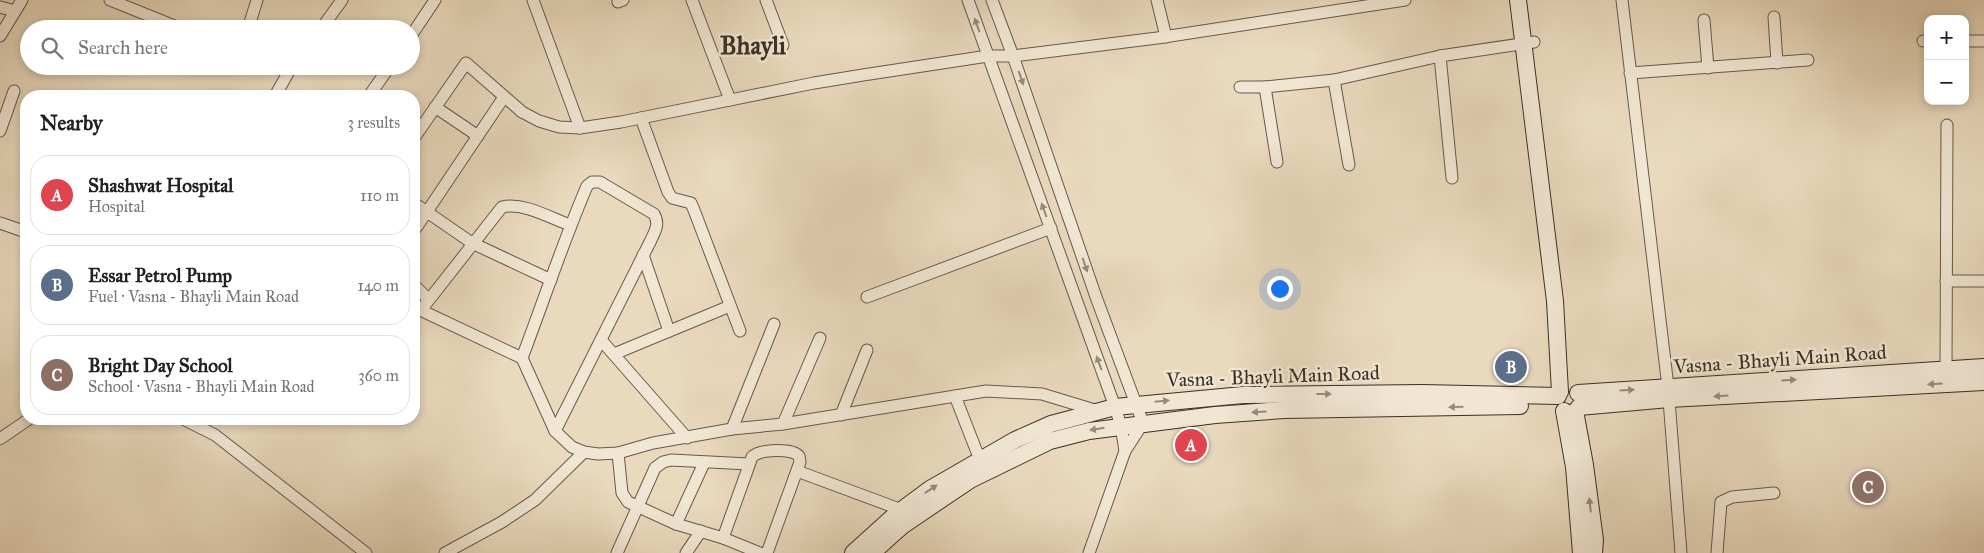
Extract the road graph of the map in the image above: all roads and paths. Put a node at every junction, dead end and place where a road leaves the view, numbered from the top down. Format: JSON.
{"nodes":[{"id":1,"x":22,"y":0,"type":"edge"},
{"id":2,"x":110,"y":0,"type":"edge"},
{"id":3,"x":257,"y":0,"type":"edge"},
{"id":4,"x":435,"y":0,"type":"edge"},
{"id":5,"x":533,"y":0,"type":"edge"},
{"id":6,"x":692,"y":0,"type":"edge"},
{"id":7,"x":766,"y":0,"type":"edge"},
{"id":8,"x":968,"y":0,"type":"edge"},
{"id":9,"x":992,"y":0,"type":"edge"},
{"id":10,"x":1157,"y":0,"type":"edge"},
{"id":11,"x":1405,"y":0,"type":"edge"},
{"id":12,"x":1518,"y":0,"type":"edge"},
{"id":13,"x":1530,"y":0,"type":"edge"},
{"id":14,"x":1622,"y":0,"type":"edge"},
{"id":15,"x":338,"y":1,"type":"edge"},
{"id":16,"x":0,"y":7,"type":"edge"},
{"id":17,"x":15,"y":11,"type":"junction"},
{"id":18,"x":1774,"y":17,"type":"dead end"},
{"id":19,"x":160,"y":20,"type":"edge"},
{"id":20,"x":251,"y":20,"type":"edge"},
{"id":21,"x":326,"y":20,"type":"edge"},
{"id":22,"x":1704,"y":20,"type":"dead end"},
{"id":23,"x":420,"y":22,"type":"edge"},
{"id":24,"x":0,"y":36,"type":"edge"},
{"id":25,"x":1166,"y":37,"type":"junction"},
{"id":26,"x":1969,"y":41,"type":"edge"},
{"id":27,"x":1984,"y":42,"type":"edge"},
{"id":28,"x":1529,"y":43,"type":"junction"},
{"id":29,"x":782,"y":45,"type":"dead end"},
{"id":30,"x":988,"y":56,"type":"junction"},
{"id":31,"x":1013,"y":56,"type":"junction"},
{"id":32,"x":1440,"y":56,"type":"junction"},
{"id":33,"x":1808,"y":60,"type":"dead end"},
{"id":34,"x":1777,"y":63,"type":"junction"},
{"id":35,"x":1708,"y":68,"type":"junction"},
{"id":36,"x":1630,"y":73,"type":"junction"},
{"id":37,"x":284,"y":75,"type":"edge"},
{"id":38,"x":384,"y":75,"type":"edge"},
{"id":39,"x":1334,"y":80,"type":"junction"},
{"id":40,"x":1240,"y":86,"type":"dead end"},
{"id":41,"x":1266,"y":87,"type":"junction"},
{"id":42,"x":277,"y":90,"type":"edge"},
{"id":43,"x":373,"y":90,"type":"edge"},
{"id":44,"x":14,"y":91,"type":"dead end"},
{"id":45,"x":504,"y":97,"type":"junction"},
{"id":46,"x":730,"y":100,"type":"junction"},
{"id":47,"x":435,"y":107,"type":"junction"},
{"id":48,"x":641,"y":118,"type":"junction"},
{"id":49,"x":1947,"y":125,"type":"dead end"},
{"id":50,"x":580,"y":128,"type":"junction"},
{"id":51,"x":420,"y":129,"type":"edge"},
{"id":52,"x":0,"y":131,"type":"edge"},
{"id":53,"x":478,"y":136,"type":"junction"},
{"id":54,"x":1277,"y":162,"type":"dead end"},
{"id":55,"x":1349,"y":165,"type":"dead end"},
{"id":56,"x":1452,"y":178,"type":"dead end"},
{"id":57,"x":420,"y":207,"type":"edge"},
{"id":58,"x":427,"y":211,"type":"junction"},
{"id":59,"x":420,"y":222,"type":"edge"},
{"id":60,"x":0,"y":223,"type":"edge"},
{"id":61,"x":570,"y":226,"type":"junction"},
{"id":62,"x":1051,"y":228,"type":"junction"},
{"id":63,"x":20,"y":230,"type":"edge"},
{"id":64,"x":472,"y":243,"type":"junction"},
{"id":65,"x":644,"y":255,"type":"junction"},
{"id":66,"x":552,"y":280,"type":"junction"},
{"id":67,"x":1946,"y":281,"type":"junction"},
{"id":68,"x":1984,"y":281,"type":"edge"},
{"id":69,"x":420,"y":292,"type":"edge"},
{"id":70,"x":867,"y":297,"type":"dead end"},
{"id":71,"x":428,"y":299,"type":"junction"},
{"id":72,"x":420,"y":306,"type":"edge"},
{"id":73,"x":730,"y":306,"type":"junction"},
{"id":74,"x":420,"y":310,"type":"edge"},
{"id":75,"x":774,"y":324,"type":"dead end"},
{"id":76,"x":669,"y":331,"type":"junction"},
{"id":77,"x":740,"y":331,"type":"dead end"},
{"id":78,"x":820,"y":338,"type":"dead end"},
{"id":79,"x":601,"y":340,"type":"junction"},
{"id":80,"x":867,"y":350,"type":"dead end"},
{"id":81,"x":614,"y":354,"type":"junction"},
{"id":82,"x":522,"y":358,"type":"junction"},
{"id":83,"x":1984,"y":368,"type":"edge"},
{"id":84,"x":1946,"y":370,"type":"junction"},
{"id":85,"x":1984,"y":382,"type":"edge"},
{"id":86,"x":1669,"y":393,"type":"junction"},
{"id":87,"x":955,"y":396,"type":"junction"},
{"id":88,"x":1568,"y":400,"type":"junction"},
{"id":89,"x":1136,"y":405,"type":"junction"},
{"id":90,"x":1115,"y":407,"type":"junction"},
{"id":91,"x":1098,"y":411,"type":"junction"},
{"id":92,"x":841,"y":415,"type":"junction"},
{"id":93,"x":1143,"y":423,"type":"junction"},
{"id":94,"x":783,"y":424,"type":"junction"},
{"id":95,"x":20,"y":425,"type":"edge"},
{"id":96,"x":195,"y":425,"type":"edge"},
{"id":97,"x":1121,"y":426,"type":"junction"},
{"id":98,"x":732,"y":429,"type":"junction"},
{"id":99,"x":555,"y":431,"type":"junction"},
{"id":100,"x":687,"y":438,"type":"junction"},
{"id":101,"x":0,"y":439,"type":"edge"},
{"id":102,"x":1125,"y":451,"type":"junction"},
{"id":103,"x":584,"y":452,"type":"junction"},
{"id":104,"x":618,"y":452,"type":"junction"},
{"id":105,"x":980,"y":460,"type":"junction"},
{"id":106,"x":704,"y":463,"type":"junction"},
{"id":107,"x":749,"y":464,"type":"junction"},
{"id":108,"x":797,"y":471,"type":"junction"},
{"id":109,"x":1774,"y":493,"type":"dead end"},
{"id":110,"x":637,"y":506,"type":"junction"},
{"id":111,"x":902,"y":510,"type":"junction"},
{"id":112,"x":676,"y":524,"type":"junction"},
{"id":113,"x":701,"y":531,"type":"junction"},
{"id":114,"x":723,"y":538,"type":"junction"},
{"id":115,"x":450,"y":552,"type":"edge"},
{"id":116,"x":754,"y":552,"type":"edge"},
{"id":117,"x":366,"y":553,"type":"edge"},
{"id":118,"x":617,"y":553,"type":"edge"},
{"id":119,"x":686,"y":553,"type":"edge"},
{"id":120,"x":767,"y":553,"type":"edge"},
{"id":121,"x":853,"y":553,"type":"edge"},
{"id":122,"x":872,"y":553,"type":"edge"},
{"id":123,"x":1089,"y":553,"type":"edge"},
{"id":124,"x":1581,"y":553,"type":"edge"},
{"id":125,"x":1594,"y":553,"type":"edge"},
{"id":126,"x":1681,"y":553,"type":"edge"},
{"id":127,"x":1717,"y":553,"type":"edge"}],
"edges":[{"from":1,"to":17,"type":"street"},
{"from":2,"to":19,"type":"street"},
{"from":3,"to":20,"type":"street"},
{"from":4,"to":23,"type":"street"},
{"from":5,"to":50,"type":"street"},
{"from":6,"to":46,"type":"street"},
{"from":7,"to":29,"type":"street"},
{"from":30,"to":8,"type":"street","one_way":true},
{"from":9,"to":31,"type":"street"},
{"from":10,"to":25,"type":"street"},
{"from":11,"to":25,"type":"street"},
{"from":12,"to":28,"type":"main road"},
{"from":13,"to":28,"type":"main road"},
{"from":14,"to":36,"type":"street"},
{"from":15,"to":21,"type":"street"},
{"from":16,"to":17,"type":"street"},
{"from":17,"to":24,"type":"street"},
{"from":18,"to":34,"type":"street"},
{"from":22,"to":35,"type":"street"},
{"from":25,"to":31,"type":"street"},
{"from":26,"to":27,"type":"street"},
{"from":28,"to":32,"type":"street"},
{"from":28,"to":88,"type":"main road"},
{"from":30,"to":31,"type":"street"},
{"from":30,"to":46,"type":"street"},
{"from":62,"to":30,"type":"street","one_way":true},
{"from":31,"to":89,"type":"street","one_way":true},
{"from":32,"to":39,"type":"street"},
{"from":32,"to":56,"type":"street"},
{"from":33,"to":34,"type":"street"},
{"from":34,"to":35,"type":"street"},
{"from":35,"to":36,"type":"street"},
{"from":36,"to":86,"type":"street"},
{"from":37,"to":42,"type":"street"},
{"from":38,"to":43,"type":"street"},
{"from":39,"to":41,"type":"street"},
{"from":39,"to":55,"type":"street"},
{"from":40,"to":41,"type":"street"},
{"from":41,"to":54,"type":"street"},
{"from":44,"to":52,"type":"street"},
{"from":45,"to":47,"type":"street"},
{"from":45,"to":50,"type":"street"},
{"from":45,"to":53,"type":"street"},
{"from":46,"to":48,"type":"street"},
{"from":47,"to":51,"type":"street"},
{"from":47,"to":53,"type":"street"},
{"from":48,"to":50,"type":"street"},
{"from":48,"to":73,"type":"street"},
{"from":49,"to":67,"type":"street"},
{"from":53,"to":58,"type":"street"},
{"from":57,"to":58,"type":"street"},
{"from":58,"to":59,"type":"street"},
{"from":58,"to":64,"type":"street"},
{"from":60,"to":63,"type":"street"},
{"from":61,"to":64,"type":"street"},
{"from":61,"to":65,"type":"street"},
{"from":61,"to":66,"type":"street"},
{"from":62,"to":70,"type":"street"},
{"from":90,"to":62,"type":"street","one_way":true},
{"from":64,"to":66,"type":"street"},
{"from":64,"to":71,"type":"street"},
{"from":65,"to":76,"type":"street"},
{"from":65,"to":79,"type":"street"},
{"from":66,"to":82,"type":"street"},
{"from":67,"to":68,"type":"street"},
{"from":67,"to":84,"type":"street"},
{"from":69,"to":71,"type":"street"},
{"from":71,"to":72,"type":"street"},
{"from":73,"to":76,"type":"street"},
{"from":73,"to":77,"type":"street"},
{"from":74,"to":82,"type":"street"},
{"from":75,"to":98,"type":"street"},
{"from":76,"to":81,"type":"street"},
{"from":78,"to":94,"type":"street"},
{"from":79,"to":81,"type":"street"},
{"from":79,"to":99,"type":"street"},
{"from":80,"to":92,"type":"street"},
{"from":81,"to":100,"type":"street"},
{"from":82,"to":99,"type":"street"},
{"from":83,"to":84,"type":"main road","name":"Vasna - Bhayli Main Road"},
{"from":86,"to":84,"type":"main road","name":"Vasna - Bhayli Main Road","one_way":true},
{"from":85,"to":86,"type":"main road","name":"Vasna - Bhayli Main Road","one_way":true},
{"from":86,"to":88,"type":"main road","name":"Vasna - Bhayli Main Road"},
{"from":86,"to":126,"type":"street"},
{"from":87,"to":91,"type":"street"},
{"from":87,"to":92,"type":"street"},
{"from":87,"to":105,"type":"street"},
{"from":89,"to":88,"type":"main road","name":"Vasna - Bhayli Main Road","one_way":true},
{"from":88,"to":93,"type":"main road","name":"Vasna - Bhayli Main Road","one_way":true},
{"from":88,"to":124,"type":"main road"},
{"from":125,"to":88,"type":"main road","one_way":true},
{"from":89,"to":90,"type":"main road","name":"Vasna - Bhayli Main Road"},
{"from":89,"to":93,"type":"street"},
{"from":90,"to":91,"type":"main road","name":"Vasna - Bhayli Main Road"},
{"from":90,"to":97,"type":"street"},
{"from":91,"to":105,"type":"main road","name":"Vasna - Bhayli Main Road"},
{"from":92,"to":94,"type":"street"},
{"from":93,"to":97,"type":"main road","name":"Vasna - Bhayli Main Road"},
{"from":93,"to":102,"type":"street"},
{"from":94,"to":98,"type":"street"},
{"from":95,"to":101,"type":"street"},
{"from":96,"to":117,"type":"street"},
{"from":97,"to":102,"type":"street"},
{"from":97,"to":122,"type":"main road","name":"Vasna - Bhayli Main Road","one_way":true},
{"from":98,"to":100,"type":"street"},
{"from":99,"to":103,"type":"street"},
{"from":100,"to":104,"type":"street"},
{"from":102,"to":123,"type":"street"},
{"from":103,"to":104,"type":"street"},
{"from":103,"to":115,"type":"street"},
{"from":104,"to":110,"type":"street"},
{"from":111,"to":105,"type":"main road","name":"Vasna - Bhayli Main Road","one_way":true},
{"from":106,"to":107,"type":"street"},
{"from":106,"to":110,"type":"street"},
{"from":106,"to":112,"type":"street"},
{"from":107,"to":108,"type":"street"},
{"from":107,"to":114,"type":"street"},
{"from":108,"to":111,"type":"street"},
{"from":108,"to":120,"type":"street"},
{"from":109,"to":127,"type":"street"},
{"from":110,"to":112,"type":"street"},
{"from":110,"to":118,"type":"street"},
{"from":111,"to":121,"type":"main road","name":"Vasna - Bhayli Main Road"},
{"from":112,"to":113,"type":"street"},
{"from":113,"to":114,"type":"street"},
{"from":113,"to":119,"type":"street"},
{"from":114,"to":116,"type":"street"}]}
